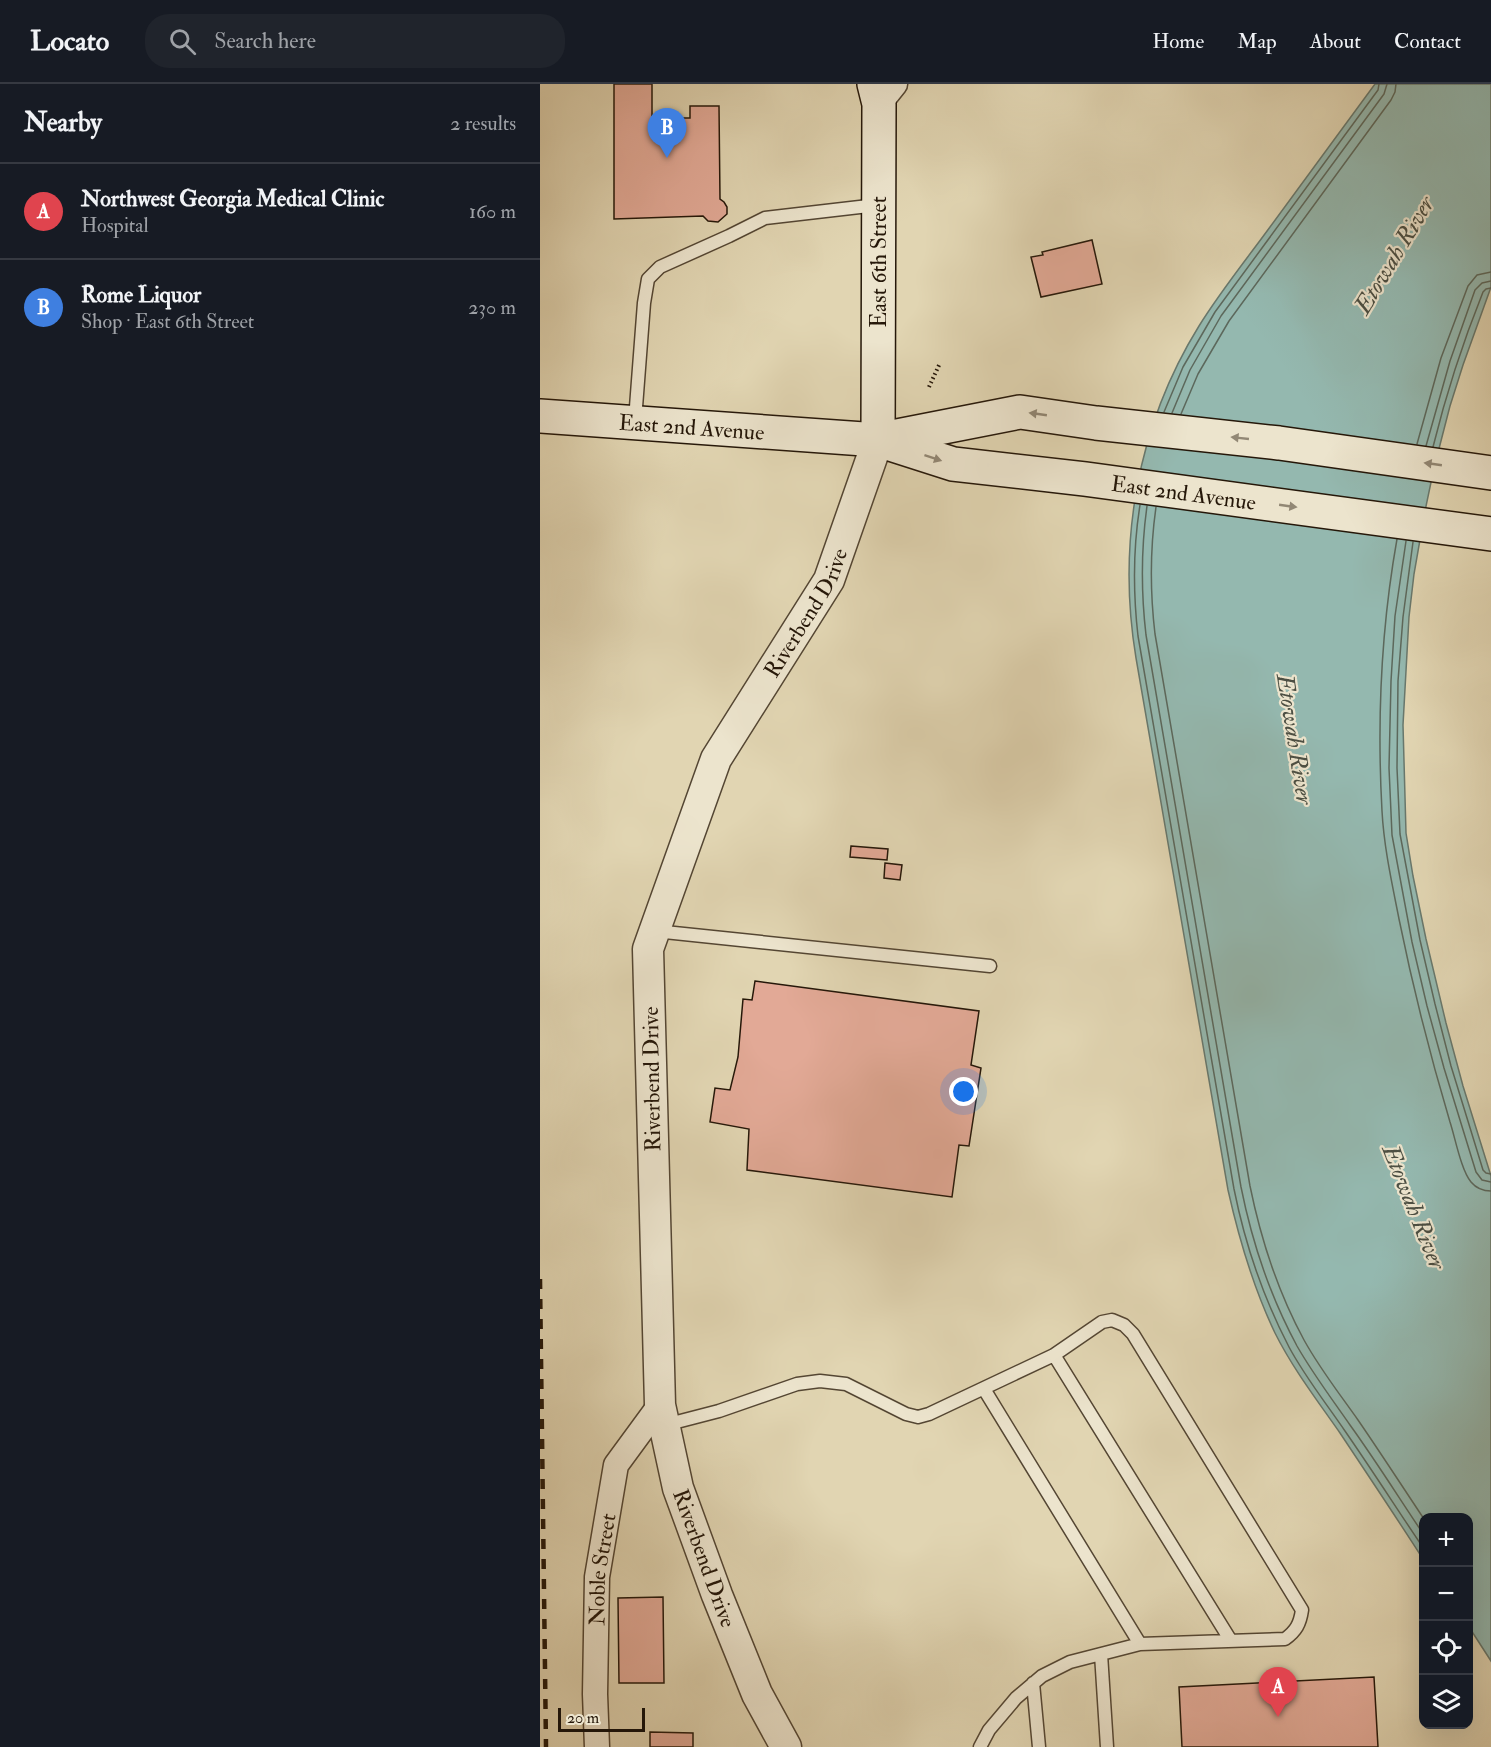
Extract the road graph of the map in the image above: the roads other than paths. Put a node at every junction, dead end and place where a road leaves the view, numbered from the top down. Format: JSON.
{"nodes":[{"id":1,"x":883,"y":91,"type":"edge"},
{"id":2,"x":878,"y":205,"type":"junction"},
{"id":3,"x":540,"y":416,"type":"edge"},
{"id":4,"x":634,"y":422,"type":"junction"},
{"id":5,"x":878,"y":440,"type":"junction"},
{"id":6,"x":1491,"y":473,"type":"edge"},
{"id":7,"x":1491,"y":534,"type":"edge"},
{"id":8,"x":654,"y":931,"type":"junction"},
{"id":9,"x":990,"y":966,"type":"dead end"},
{"id":10,"x":1054,"y":1355,"type":"junction"},
{"id":11,"x":984,"y":1389,"type":"junction"},
{"id":12,"x":662,"y":1415,"type":"junction"},
{"id":13,"x":1231,"y":1641,"type":"junction"},
{"id":14,"x":1140,"y":1644,"type":"junction"},
{"id":15,"x":1101,"y":1654,"type":"junction"},
{"id":16,"x":1033,"y":1683,"type":"junction"},
{"id":17,"x":597,"y":1747,"type":"edge"},
{"id":18,"x":786,"y":1747,"type":"edge"},
{"id":19,"x":980,"y":1747,"type":"edge"},
{"id":20,"x":1038,"y":1747,"type":"edge"},
{"id":21,"x":1107,"y":1747,"type":"edge"}],
"edges":[{"from":1,"to":2,"type":"main road","name":"East 6th Street"},
{"from":2,"to":4,"type":"lane"},
{"from":2,"to":5,"type":"main road","name":"East 6th Street"},
{"from":3,"to":4,"type":"main road","name":"East 2nd Avenue"},
{"from":4,"to":5,"type":"main road","name":"East 2nd Avenue"},
{"from":6,"to":5,"type":"main road","name":"East 2nd Avenue","one_way":true},
{"from":5,"to":7,"type":"main road","name":"East 2nd Avenue","one_way":true},
{"from":5,"to":8,"type":"street","name":"Riverbend Drive"},
{"from":8,"to":9,"type":"lane"},
{"from":8,"to":12,"type":"street","name":"Riverbend Drive"},
{"from":10,"to":11,"type":"lane"},
{"from":10,"to":13,"type":"lane"},
{"from":10,"to":13,"type":"lane"},
{"from":11,"to":12,"type":"lane"},
{"from":11,"to":14,"type":"lane"},
{"from":12,"to":17,"type":"street","name":"Noble Street"},
{"from":12,"to":18,"type":"street","name":"Riverbend Drive"},
{"from":13,"to":14,"type":"lane"},
{"from":14,"to":15,"type":"lane"},
{"from":15,"to":16,"type":"lane"},
{"from":15,"to":21,"type":"lane"},
{"from":16,"to":19,"type":"lane"},
{"from":16,"to":20,"type":"lane"}]}
